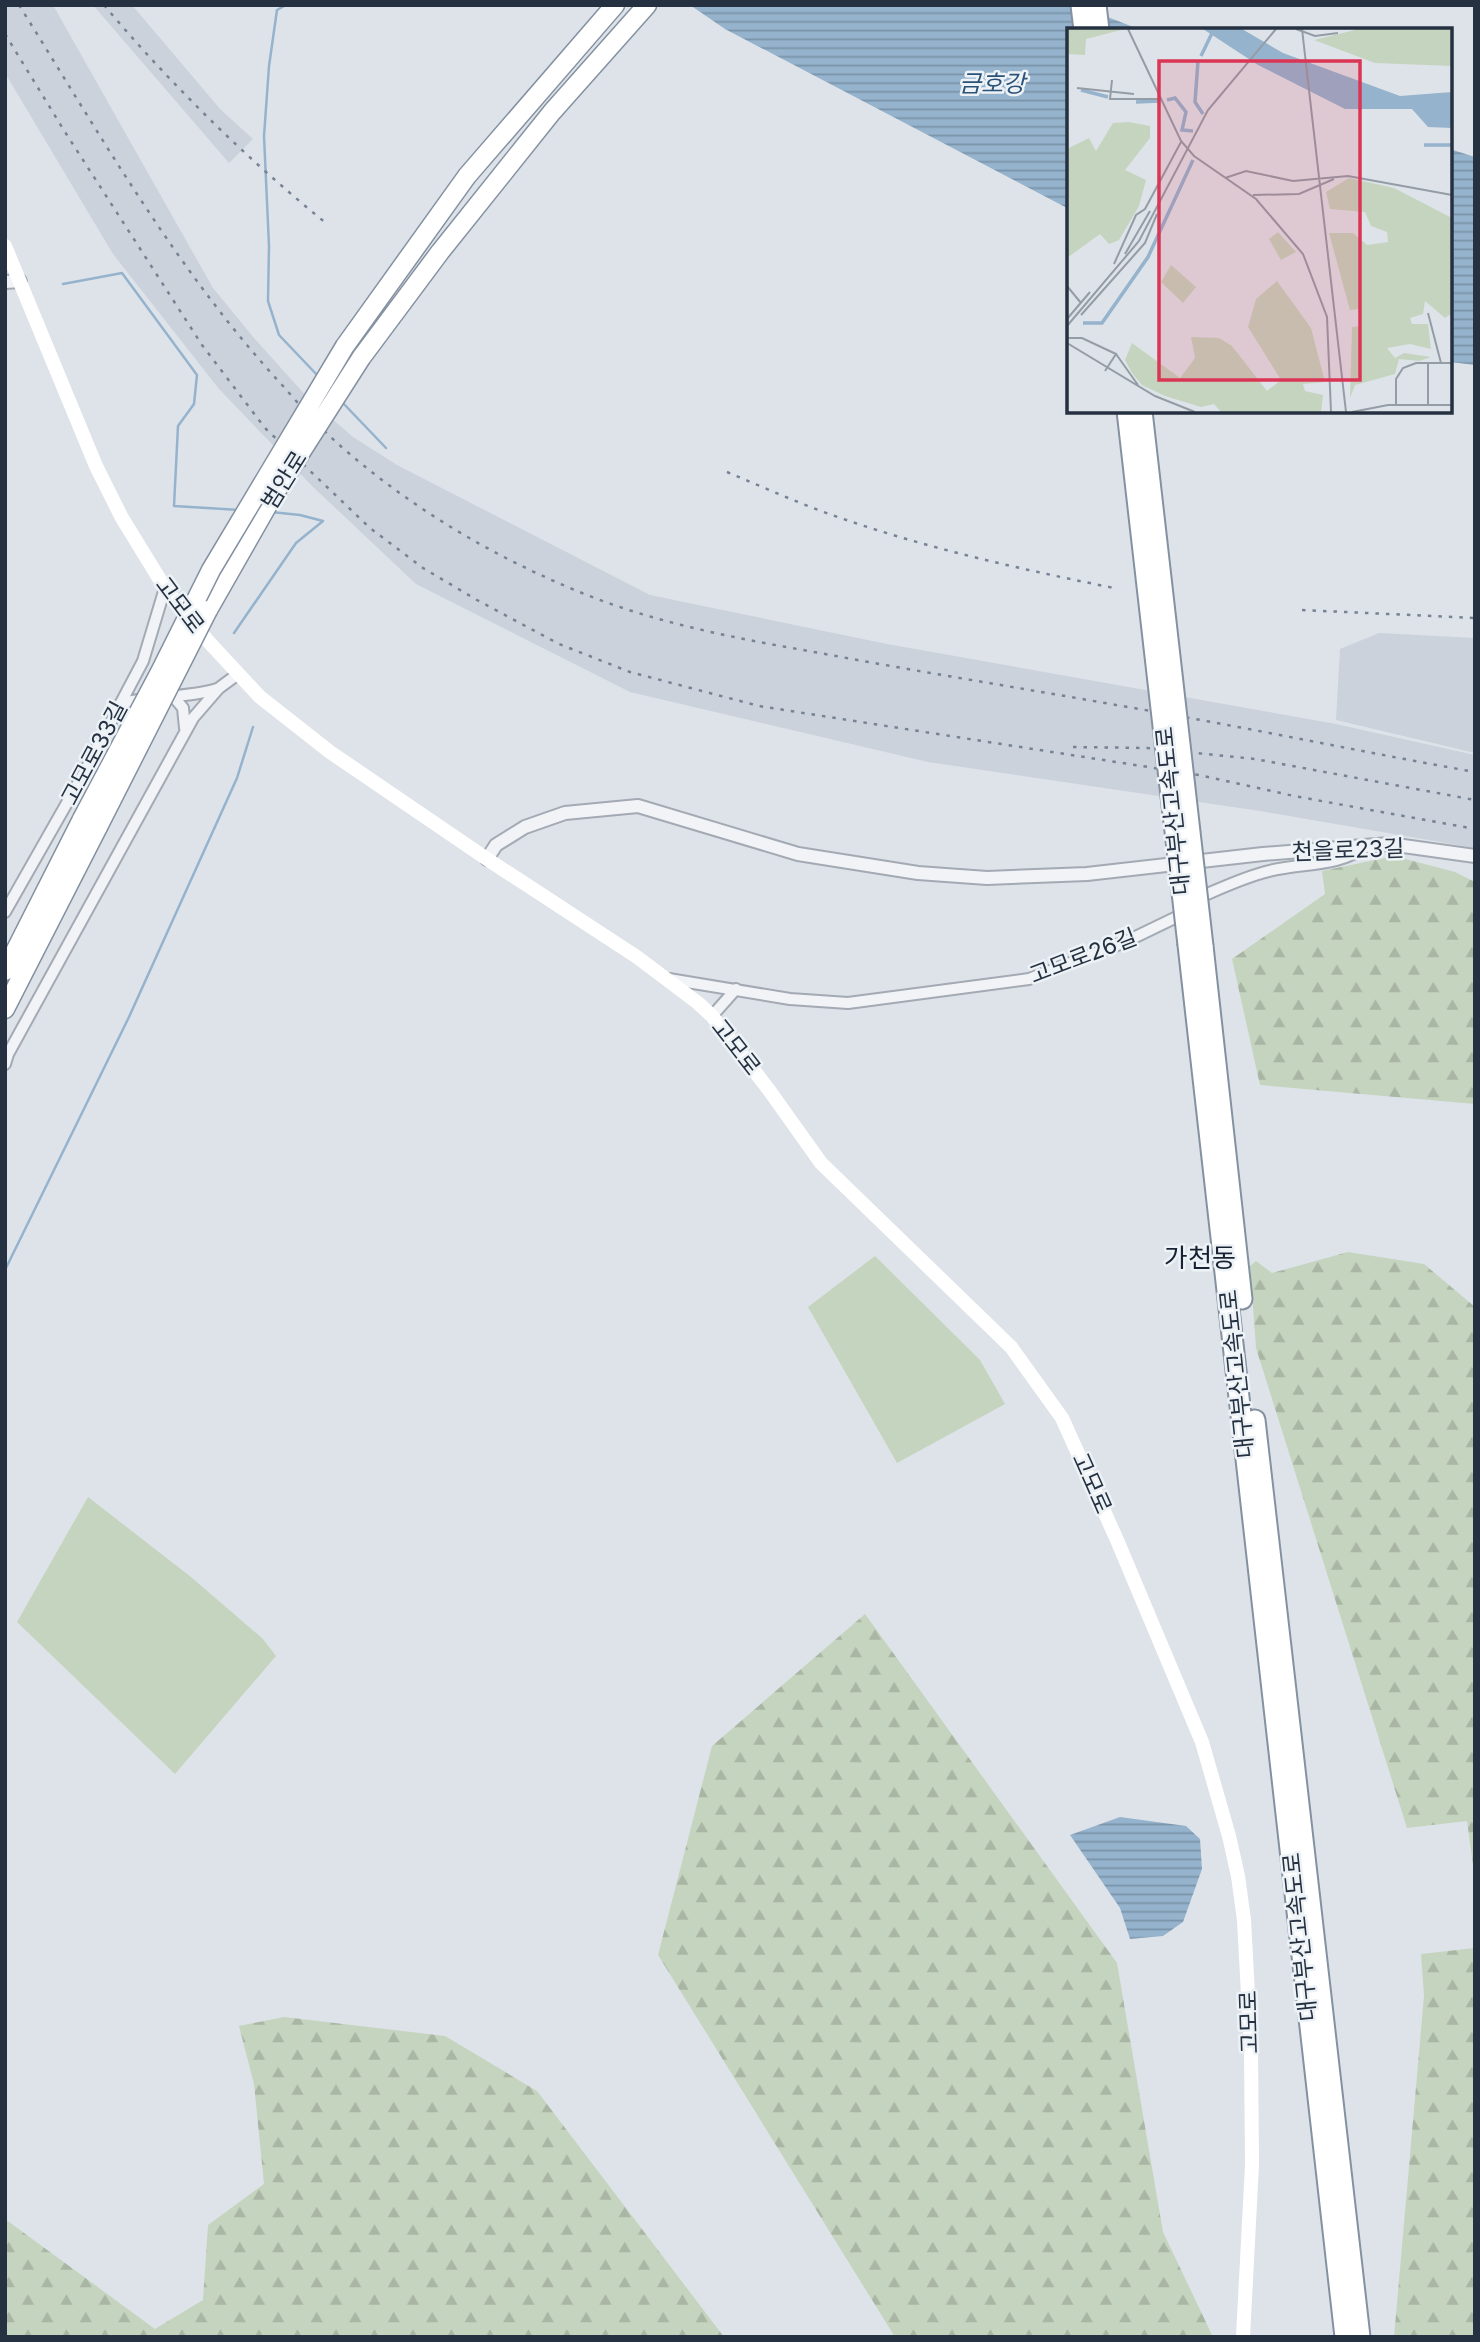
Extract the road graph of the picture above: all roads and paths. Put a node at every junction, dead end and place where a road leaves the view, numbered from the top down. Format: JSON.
{"nodes":[{"id":1,"x":615,"y":5,"type":"edge"},
{"id":2,"x":647,"y":5,"type":"edge"},
{"id":3,"x":1081,"y":5,"type":"edge"},
{"id":4,"x":1096,"y":5,"type":"edge"},
{"id":5,"x":1084,"y":28,"type":"edge"},
{"id":6,"x":1099,"y":28,"type":"edge"},
{"id":7,"x":5,"y":246,"type":"edge"},
{"id":8,"x":13,"y":281,"type":"edge"},
{"id":9,"x":1127,"y":413,"type":"edge"},
{"id":10,"x":1142,"y":413,"type":"edge"},
{"id":11,"x":165,"y":588,"type":"junction"},
{"id":12,"x":239,"y":674,"type":"junction"},
{"id":13,"x":219,"y":688,"type":"junction"},
{"id":14,"x":172,"y":695,"type":"junction"},
{"id":15,"x":120,"y":704,"type":"junction"},
{"id":16,"x":185,"y":731,"type":"junction"},
{"id":17,"x":90,"y":823,"type":"junction"},
{"id":18,"x":1369,"y":845,"type":"junction"},
{"id":19,"x":1475,"y":856,"type":"edge"},
{"id":20,"x":487,"y":859,"type":"junction"},
{"id":21,"x":5,"y":912,"type":"edge"},
{"id":22,"x":1195,"y":946,"type":"junction"},
{"id":23,"x":5,"y":971,"type":"edge"},
{"id":24,"x":669,"y":979,"type":"junction"},
{"id":25,"x":736,"y":989,"type":"junction"},
{"id":26,"x":5,"y":1009,"type":"edge"},
{"id":27,"x":712,"y":1016,"type":"junction"},
{"id":28,"x":5,"y":1064,"type":"edge"},
{"id":29,"x":1234,"y":1288,"type":"junction"},
{"id":30,"x":1243,"y":2337,"type":"edge"},
{"id":31,"x":1345,"y":2337,"type":"edge"},
{"id":32,"x":1360,"y":2337,"type":"edge"}],
"edges":[{"from":1,"to":17,"type":"highway","name":"범안로","bridge":true},
{"from":2,"to":17,"type":"highway","name":"범안로","bridge":true},
{"from":3,"to":5,"type":"highway"},
{"from":4,"to":6,"type":"highway"},
{"from":7,"to":8,"type":"main road","name":"고모로"},
{"from":8,"to":11,"type":"main road","name":"고모로"},
{"from":9,"to":22,"type":"highway","name":"대구부산고속도로","bridge":true},
{"from":10,"to":22,"type":"highway","name":"대구부산고속도로","bridge":true},
{"from":11,"to":12,"type":"main road","name":"고모로"},
{"from":11,"to":15,"type":"street","name":"고모로33길"},
{"from":12,"to":13,"type":"street"},
{"from":12,"to":20,"type":"main road","name":"고모로"},
{"from":13,"to":14,"type":"street"},
{"from":13,"to":16,"type":"street"},
{"from":14,"to":15,"type":"street"},
{"from":14,"to":16,"type":"street"},
{"from":15,"to":21,"type":"street","name":"고모로33길"},
{"from":16,"to":28,"type":"street"},
{"from":17,"to":23,"type":"highway"},
{"from":17,"to":26,"type":"highway","name":"범안로"},
{"from":18,"to":19,"type":"street","name":"천을로23길"},
{"from":18,"to":20,"type":"street","name":"천을로23길"},
{"from":18,"to":25,"type":"street","name":"고모로26길"},
{"from":20,"to":24,"type":"main road","name":"고모로"},
{"from":22,"to":29,"type":"highway","name":"대구부산고속도로"},
{"from":24,"to":25,"type":"street","name":"고모로26길"},
{"from":24,"to":27,"type":"main road","name":"고모로"},
{"from":25,"to":27,"type":"street"},
{"from":27,"to":30,"type":"main road","name":"고모로"},
{"from":29,"to":31,"type":"highway","name":"대구부산고속도로"},
{"from":29,"to":32,"type":"highway","name":"대구부산고속도로"}]}
